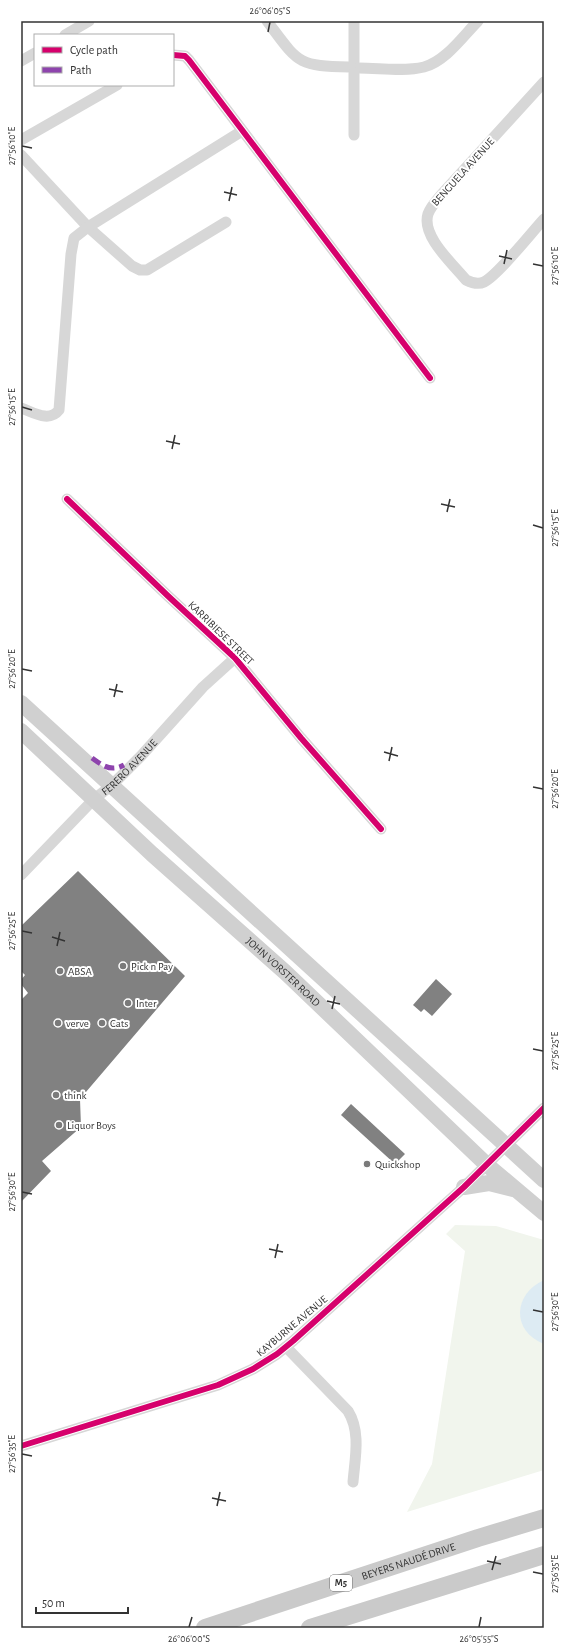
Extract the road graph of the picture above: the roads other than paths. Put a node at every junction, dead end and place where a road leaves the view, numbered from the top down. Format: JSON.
{"nodes":[{"id":1,"x":89,"y":21,"type":"edge"},
{"id":2,"x":267,"y":21,"type":"edge"},
{"id":3,"x":354,"y":21,"type":"edge"},
{"id":4,"x":478,"y":21,"type":"edge"},
{"id":5,"x":67,"y":34,"type":"edge"},
{"id":6,"x":34,"y":54,"type":"edge"},
{"id":7,"x":174,"y":55,"type":"edge"},
{"id":8,"x":21,"y":61,"type":"edge"},
{"id":9,"x":354,"y":67,"type":"junction"},
{"id":10,"x":544,"y":82,"type":"edge"},
{"id":11,"x":115,"y":86,"type":"edge"},
{"id":12,"x":242,"y":131,"type":"junction"},
{"id":13,"x":354,"y":134,"type":"dead end"},
{"id":14,"x":21,"y":140,"type":"edge"},
{"id":15,"x":21,"y":155,"type":"edge"},
{"id":16,"x":544,"y":219,"type":"edge"},
{"id":17,"x":226,"y":222,"type":"dead end"},
{"id":18,"x":88,"y":227,"type":"junction"},
{"id":19,"x":430,"y":378,"type":"dead end"},
{"id":20,"x":21,"y":408,"type":"edge"},
{"id":21,"x":67,"y":499,"type":"dead end"},
{"id":22,"x":235,"y":658,"type":"junction"},
{"id":23,"x":21,"y":703,"type":"edge"},
{"id":24,"x":21,"y":731,"type":"edge"},
{"id":25,"x":111,"y":786,"type":"junction"},
{"id":26,"x":94,"y":799,"type":"junction"},
{"id":27,"x":381,"y":829,"type":"dead end"},
{"id":28,"x":21,"y":875,"type":"edge"},
{"id":29,"x":544,"y":1108,"type":"edge"},
{"id":30,"x":506,"y":1147,"type":"junction"},
{"id":31,"x":487,"y":1165,"type":"junction"},
{"id":32,"x":544,"y":1180,"type":"edge"},
{"id":33,"x":464,"y":1187,"type":"junction"},
{"id":34,"x":523,"y":1194,"type":"junction"},
{"id":35,"x":544,"y":1213,"type":"edge"},
{"id":36,"x":286,"y":1347,"type":"junction"},
{"id":37,"x":21,"y":1446,"type":"edge"},
{"id":38,"x":353,"y":1482,"type":"dead end"},
{"id":39,"x":544,"y":1518,"type":"edge"},
{"id":40,"x":544,"y":1555,"type":"edge"},
{"id":41,"x":205,"y":1628,"type":"edge"},
{"id":42,"x":310,"y":1628,"type":"edge"}],
"edges":[{"from":1,"to":5,"type":"street"},
{"from":2,"to":9,"type":"street"},
{"from":3,"to":9,"type":"street"},
{"from":4,"to":9,"type":"street"},
{"from":6,"to":8,"type":"street"},
{"from":7,"to":12,"type":"street"},
{"from":9,"to":13,"type":"street"},
{"from":10,"to":16,"type":"street","name":"BENGUELA AVENUE"},
{"from":11,"to":14,"type":"street"},
{"from":12,"to":18,"type":"street"},
{"from":12,"to":19,"type":"street"},
{"from":15,"to":18,"type":"street"},
{"from":17,"to":18,"type":"street"},
{"from":18,"to":20,"type":"street"},
{"from":21,"to":22,"type":"street","name":"KARRIBIESE STREET"},
{"from":22,"to":25,"type":"street","name":"FERERO AVENUE"},
{"from":22,"to":27,"type":"street","name":"KARRIBIESE STREET"},
{"from":23,"to":25,"type":"main road","name":"JOHN VORSTER ROAD"},
{"from":24,"to":26,"type":"main road","name":"JOHN VORSTER ROAD"},
{"from":25,"to":26,"type":"street","name":"FERERO AVENUE"},
{"from":25,"to":30,"type":"main road","name":"JOHN VORSTER ROAD"},
{"from":26,"to":28,"type":"street","name":"FERERO AVENUE"},
{"from":26,"to":31,"type":"main road","name":"JOHN VORSTER ROAD"},
{"from":29,"to":30,"type":"street","name":"KAYBURNE AVENUE"},
{"from":30,"to":31,"type":"street","name":"KAYBURNE AVENUE"},
{"from":30,"to":32,"type":"main road","name":"JOHN VORSTER ROAD"},
{"from":31,"to":33,"type":"street","name":"KAYBURNE AVENUE"},
{"from":31,"to":34,"type":"main road","name":"JOHN VORSTER ROAD"},
{"from":33,"to":34,"type":"main road"},
{"from":33,"to":36,"type":"street","name":"KAYBURNE AVENUE"},
{"from":34,"to":35,"type":"main road","name":"JOHN VORSTER ROAD"},
{"from":36,"to":37,"type":"street","name":"KAYBURNE AVENUE"},
{"from":36,"to":38,"type":"street"},
{"from":39,"to":41,"type":"main road","name":"BEYERS NAUDÉ DRIVE","number":"M5"},
{"from":40,"to":42,"type":"main road"}]}
